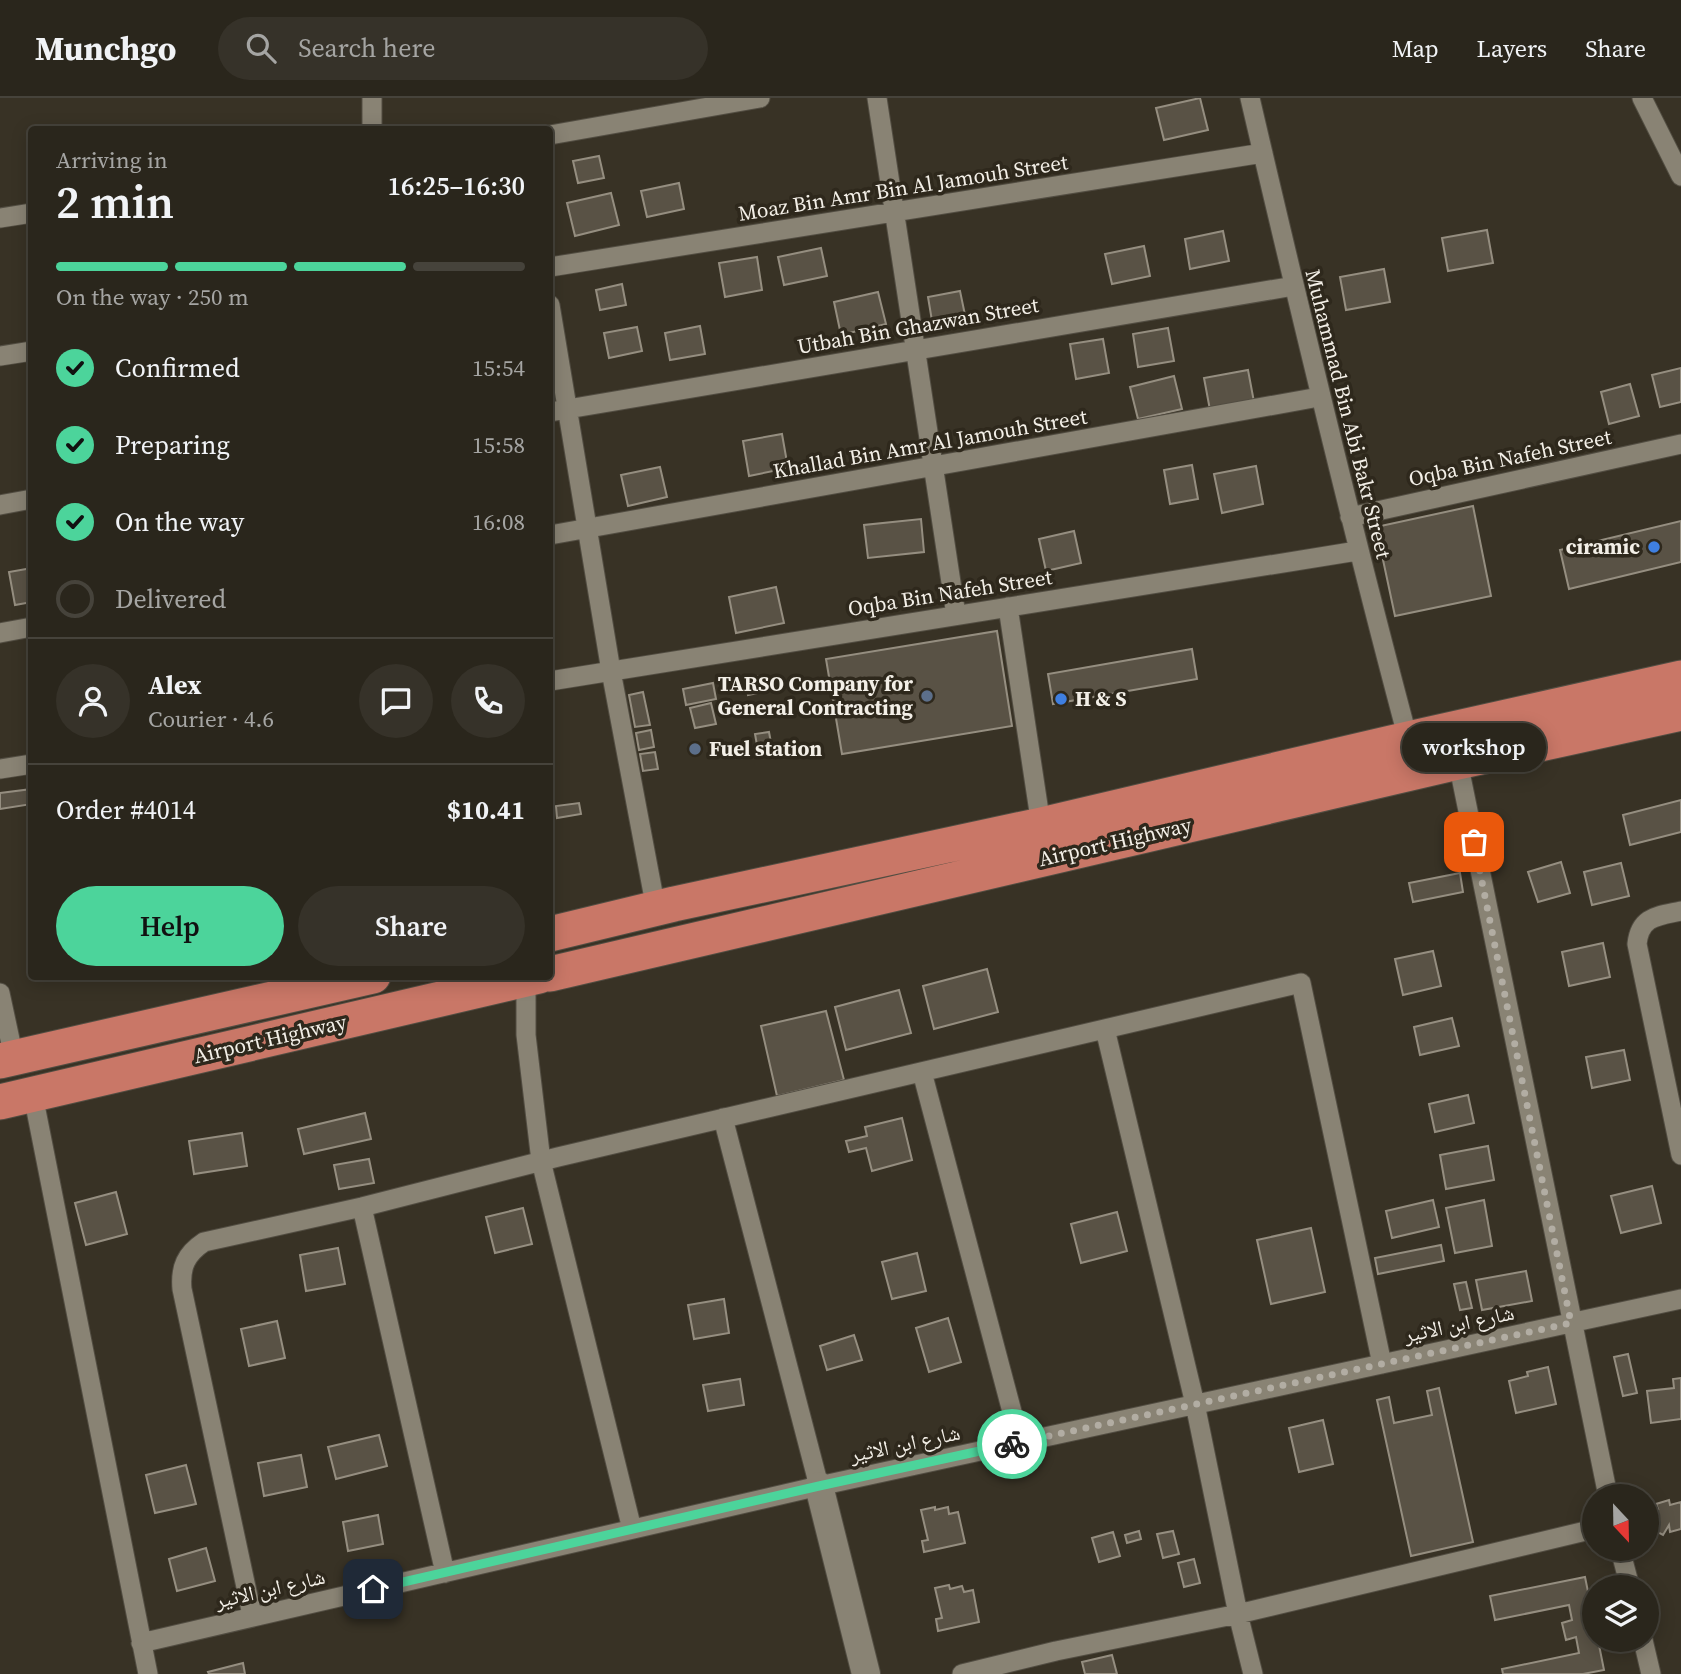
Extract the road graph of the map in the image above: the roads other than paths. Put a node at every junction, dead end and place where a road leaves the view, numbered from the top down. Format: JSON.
{"nodes":[{"id":1,"x":372,"y":98,"type":"edge"},
{"id":2,"x":760,"y":98,"type":"edge"},
{"id":3,"x":877,"y":98,"type":"edge"},
{"id":4,"x":1250,"y":98,"type":"edge"},
{"id":5,"x":1642,"y":98,"type":"edge"},
{"id":6,"x":372,"y":126,"type":"edge"},
{"id":7,"x":553,"y":134,"type":"edge"},
{"id":8,"x":1263,"y":153,"type":"junction"},
{"id":9,"x":1681,"y":176,"type":"edge"},
{"id":10,"x":896,"y":213,"type":"junction"},
{"id":11,"x":28,"y":214,"type":"edge"},
{"id":12,"x":0,"y":218,"type":"edge"},
{"id":13,"x":553,"y":267,"type":"edge"},
{"id":14,"x":1294,"y":286,"type":"junction"},
{"id":15,"x":553,"y":340,"type":"edge"},
{"id":16,"x":917,"y":349,"type":"junction"},
{"id":17,"x":28,"y":352,"type":"edge"},
{"id":18,"x":0,"y":356,"type":"edge"},
{"id":19,"x":1319,"y":397,"type":"junction"},
{"id":20,"x":559,"y":410,"type":"edge"},
{"id":21,"x":1681,"y":444,"type":"edge"},
{"id":22,"x":934,"y":466,"type":"junction"},
{"id":23,"x":28,"y":500,"type":"edge"},
{"id":24,"x":0,"y":505,"type":"edge"},
{"id":25,"x":1350,"y":517,"type":"junction"},
{"id":26,"x":587,"y":528,"type":"junction"},
{"id":27,"x":553,"y":534,"type":"edge"},
{"id":28,"x":1357,"y":551,"type":"junction"},
{"id":29,"x":1008,"y":607,"type":"junction"},
{"id":30,"x":956,"y":615,"type":"junction"},
{"id":31,"x":28,"y":628,"type":"edge"},
{"id":32,"x":0,"y":633,"type":"edge"},
{"id":33,"x":611,"y":671,"type":"junction"},
{"id":34,"x":1681,"y":678,"type":"edge"},
{"id":35,"x":553,"y":681,"type":"edge"},
{"id":36,"x":1681,"y":713,"type":"edge"},
{"id":37,"x":1408,"y":739,"type":"junction"},
{"id":38,"x":1458,"y":762,"type":"junction"},
{"id":39,"x":28,"y":765,"type":"edge"},
{"id":40,"x":0,"y":769,"type":"edge"},
{"id":41,"x":1041,"y":825,"type":"junction"},
{"id":42,"x":656,"y":909,"type":"junction"},
{"id":43,"x":1681,"y":911,"type":"edge"},
{"id":44,"x":553,"y":933,"type":"edge"},
{"id":45,"x":553,"y":973,"type":"edge"},
{"id":46,"x":342,"y":980,"type":"edge"},
{"id":47,"x":525,"y":980,"type":"edge"},
{"id":48,"x":537,"y":980,"type":"edge"},
{"id":49,"x":318,"y":983,"type":"edge"},
{"id":50,"x":0,"y":993,"type":"edge"},
{"id":51,"x":1105,"y":1029,"type":"junction"},
{"id":52,"x":7,"y":1060,"type":"edge"},
{"id":53,"x":922,"y":1072,"type":"junction"},
{"id":54,"x":16,"y":1098,"type":"edge"},
{"id":55,"x":723,"y":1118,"type":"junction"},
{"id":56,"x":1681,"y":1155,"type":"edge"},
{"id":57,"x":541,"y":1161,"type":"junction"},
{"id":58,"x":362,"y":1207,"type":"junction"},
{"id":59,"x":1681,"y":1298,"type":"edge"},
{"id":60,"x":1571,"y":1323,"type":"junction"},
{"id":61,"x":1382,"y":1364,"type":"junction"},
{"id":62,"x":1195,"y":1404,"type":"junction"},
{"id":63,"x":1020,"y":1442,"type":"junction"},
{"id":64,"x":1605,"y":1484,"type":"edge"},
{"id":65,"x":819,"y":1486,"type":"junction"},
{"id":66,"x":632,"y":1529,"type":"junction"},
{"id":67,"x":1582,"y":1532,"type":"edge"},
{"id":68,"x":446,"y":1573,"type":"junction"},
{"id":69,"x":1238,"y":1614,"type":"junction"},
{"id":70,"x":252,"y":1615,"type":"junction"},
{"id":71,"x":141,"y":1643,"type":"junction"},
{"id":72,"x":1646,"y":1652,"type":"edge"},
{"id":73,"x":148,"y":1674,"type":"edge"},
{"id":74,"x":866,"y":1674,"type":"edge"},
{"id":75,"x":962,"y":1674,"type":"edge"},
{"id":76,"x":1253,"y":1674,"type":"edge"},
{"id":77,"x":1651,"y":1674,"type":"edge"}],
"edges":[{"from":1,"to":6,"type":"street"},
{"from":2,"to":7,"type":"street"},
{"from":3,"to":10,"type":"street"},
{"from":4,"to":8,"type":"street","name":"Muhammad Bin Abi Bakr Street"},
{"from":5,"to":9,"type":"street"},
{"from":8,"to":10,"type":"street","name":"Moaz Bin Amr Bin Al Jamouh Street"},
{"from":8,"to":14,"type":"street","name":"Muhammad Bin Abi Bakr Street"},
{"from":10,"to":13,"type":"street","name":"Moaz Bin Amr Bin Al Jamouh Street"},
{"from":10,"to":16,"type":"street"},
{"from":11,"to":12,"type":"street"},
{"from":14,"to":16,"type":"street","name":"Utbah Bin Ghazwan Street"},
{"from":14,"to":19,"type":"street","name":"Muhammad Bin Abi Bakr Street"},
{"from":15,"to":20,"type":"street"},
{"from":16,"to":20,"type":"street","name":"Utbah Bin Ghazwan Street"},
{"from":16,"to":22,"type":"street"},
{"from":17,"to":18,"type":"street"},
{"from":19,"to":22,"type":"street","name":"Khallad Bin Amr Al Jamouh Street"},
{"from":19,"to":25,"type":"street","name":"Muhammad Bin Abi Bakr Street"},
{"from":20,"to":26,"type":"street"},
{"from":21,"to":25,"type":"street","name":"Oqba Bin Nafeh Street"},
{"from":22,"to":26,"type":"street","name":"Khallad Bin Amr Al Jamouh Street"},
{"from":22,"to":30,"type":"street"},
{"from":23,"to":24,"type":"street"},
{"from":25,"to":28,"type":"street","name":"Muhammad Bin Abi Bakr Street"},
{"from":26,"to":27,"type":"street","name":"Khallad Bin Amr Al Jamouh Street"},
{"from":26,"to":33,"type":"street"},
{"from":28,"to":29,"type":"street","name":"Oqba Bin Nafeh Street"},
{"from":28,"to":37,"type":"street","name":"Muhammad Bin Abi Bakr Street"},
{"from":29,"to":30,"type":"street","name":"Oqba Bin Nafeh Street"},
{"from":29,"to":41,"type":"street"},
{"from":30,"to":33,"type":"street","name":"Oqba Bin Nafeh Street"},
{"from":31,"to":32,"type":"street"},
{"from":33,"to":35,"type":"street","name":"Oqba Bin Nafeh Street"},
{"from":33,"to":42,"type":"street"},
{"from":34,"to":37,"type":"highway","name":"Airport Highway"},
{"from":36,"to":38,"type":"highway","name":"Airport Highway"},
{"from":37,"to":41,"type":"highway","name":"Airport Highway"},
{"from":38,"to":45,"type":"highway","name":"Airport Highway"},
{"from":38,"to":60,"type":"street"},
{"from":39,"to":40,"type":"street"},
{"from":41,"to":42,"type":"highway","name":"Airport Highway"},
{"from":42,"to":44,"type":"highway","name":"Airport Highway"},
{"from":43,"to":56,"type":"street"},
{"from":46,"to":49,"type":"highway","name":"Airport Highway"},
{"from":47,"to":54,"type":"highway","name":"Airport Highway"},
{"from":48,"to":57,"type":"street"},
{"from":49,"to":52,"type":"highway","name":"Airport Highway"},
{"from":50,"to":52,"type":"street"},
{"from":51,"to":53,"type":"street"},
{"from":51,"to":61,"type":"street"},
{"from":51,"to":62,"type":"street"},
{"from":53,"to":55,"type":"street"},
{"from":53,"to":63,"type":"street"},
{"from":54,"to":71,"type":"street"},
{"from":55,"to":57,"type":"street"},
{"from":55,"to":65,"type":"street"},
{"from":57,"to":58,"type":"street"},
{"from":57,"to":66,"type":"street"},
{"from":58,"to":68,"type":"street"},
{"from":58,"to":70,"type":"street"},
{"from":59,"to":60,"type":"street","name":"شارع ابن الاثير"},
{"from":60,"to":61,"type":"street","name":"شارع ابن الاثير"},
{"from":60,"to":64,"type":"street"},
{"from":61,"to":62,"type":"street","name":"شارع ابن الاثير"},
{"from":62,"to":63,"type":"street","name":"شارع ابن الاثير"},
{"from":62,"to":69,"type":"street"},
{"from":63,"to":65,"type":"street","name":"شارع ابن الاثير"},
{"from":65,"to":66,"type":"street","name":"شارع ابن الاثير"},
{"from":65,"to":74,"type":"street"},
{"from":66,"to":68,"type":"street","name":"شارع ابن الاثير"},
{"from":67,"to":69,"type":"street"},
{"from":68,"to":70,"type":"street","name":"شارع ابن الاثير"},
{"from":69,"to":75,"type":"street"},
{"from":69,"to":76,"type":"street"},
{"from":70,"to":71,"type":"street","name":"شارع ابن الاثير"},
{"from":71,"to":73,"type":"street"},
{"from":72,"to":77,"type":"street"}]}
